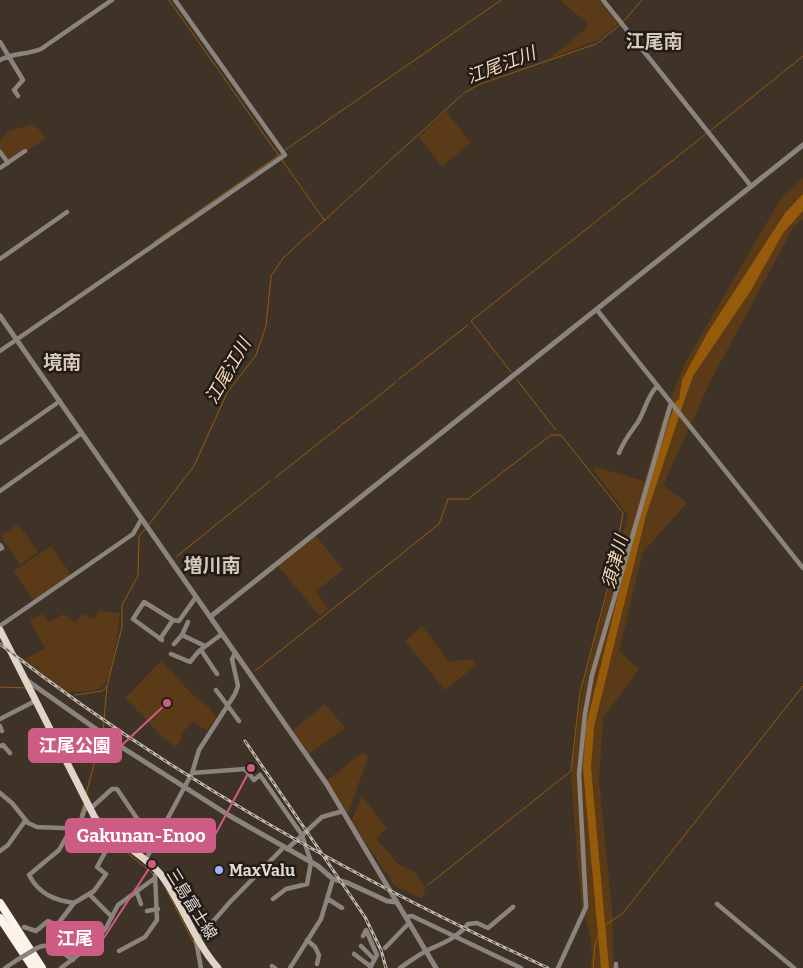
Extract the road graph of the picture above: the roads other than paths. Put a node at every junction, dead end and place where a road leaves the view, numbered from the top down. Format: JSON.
{"nodes":[{"id":1,"x":112,"y":0,"type":"edge"},
{"id":2,"x":176,"y":0,"type":"edge"},
{"id":3,"x":602,"y":0,"type":"edge"},
{"id":4,"x":0,"y":42,"type":"edge"},
{"id":5,"x":9,"y":55,"type":"junction"},
{"id":6,"x":0,"y":60,"type":"edge"},
{"id":7,"x":18,"y":96,"type":"dead end"},
{"id":8,"x":803,"y":144,"type":"edge"},
{"id":9,"x":26,"y":151,"type":"dead end"},
{"id":10,"x":0,"y":152,"type":"edge"},
{"id":11,"x":8,"y":163,"type":"junction"},
{"id":12,"x":0,"y":168,"type":"edge"},
{"id":13,"x":751,"y":186,"type":"junction"},
{"id":14,"x":67,"y":212,"type":"dead end"},
{"id":15,"x":0,"y":259,"type":"edge"},
{"id":16,"x":596,"y":310,"type":"junction"},
{"id":17,"x":0,"y":316,"type":"edge"},
{"id":18,"x":16,"y":340,"type":"junction"},
{"id":19,"x":0,"y":351,"type":"edge"},
{"id":20,"x":657,"y":386,"type":"junction"},
{"id":21,"x":60,"y":401,"type":"junction"},
{"id":22,"x":671,"y":403,"type":"junction"},
{"id":23,"x":82,"y":433,"type":"junction"},
{"id":24,"x":0,"y":443,"type":"edge"},
{"id":25,"x":619,"y":453,"type":"dead end"},
{"id":26,"x":0,"y":491,"type":"edge"},
{"id":27,"x":142,"y":522,"type":"junction"},
{"id":28,"x":0,"y":545,"type":"edge"},
{"id":29,"x":0,"y":549,"type":"edge"},
{"id":30,"x":803,"y":568,"type":"edge"},
{"id":31,"x":196,"y":597,"type":"junction"},
{"id":32,"x":210,"y":617,"type":"junction"},
{"id":33,"x":173,"y":620,"type":"junction"},
{"id":34,"x":188,"y":622,"type":"dead end"},
{"id":35,"x":0,"y":626,"type":"edge"},
{"id":36,"x":0,"y":630,"type":"edge"},
{"id":37,"x":222,"y":634,"type":"junction"},
{"id":38,"x":182,"y":635,"type":"junction"},
{"id":39,"x":174,"y":644,"type":"dead end"},
{"id":40,"x":206,"y":646,"type":"junction"},
{"id":41,"x":4,"y":647,"type":"edge"},
{"id":42,"x":201,"y":650,"type":"junction"},
{"id":43,"x":171,"y":654,"type":"dead end"},
{"id":44,"x":235,"y":654,"type":"junction"},
{"id":45,"x":217,"y":674,"type":"dead end"},
{"id":46,"x":26,"y":685,"type":"junction"},
{"id":47,"x":216,"y":690,"type":"dead end"},
{"id":48,"x":35,"y":701,"type":"junction"},
{"id":49,"x":228,"y":706,"type":"junction"},
{"id":50,"x":0,"y":719,"type":"edge"},
{"id":51,"x":238,"y":720,"type":"dead end"},
{"id":52,"x":0,"y":746,"type":"edge"},
{"id":53,"x":10,"y":753,"type":"dead end"},
{"id":54,"x":192,"y":773,"type":"junction"},
{"id":55,"x":184,"y":787,"type":"junction"},
{"id":56,"x":0,"y":793,"type":"edge"},
{"id":57,"x":88,"y":806,"type":"junction"},
{"id":58,"x":343,"y":811,"type":"junction"},
{"id":59,"x":138,"y":820,"type":"dead end"},
{"id":60,"x":25,"y":821,"type":"junction"},
{"id":61,"x":71,"y":829,"type":"junction"},
{"id":62,"x":85,"y":829,"type":"junction"},
{"id":63,"x":302,"y":835,"type":"junction"},
{"id":64,"x":113,"y":838,"type":"junction"},
{"id":65,"x":285,"y":848,"type":"junction"},
{"id":66,"x":0,"y":851,"type":"edge"},
{"id":67,"x":144,"y":861,"type":"junction"},
{"id":68,"x":311,"y":862,"type":"junction"},
{"id":69,"x":156,"y":875,"type":"junction"},
{"id":70,"x":332,"y":879,"type":"junction"},
{"id":71,"x":136,"y":890,"type":"junction"},
{"id":72,"x":89,"y":894,"type":"junction"},
{"id":73,"x":273,"y":899,"type":"dead end"},
{"id":74,"x":328,"y":899,"type":"junction"},
{"id":75,"x":396,"y":902,"type":"junction"},
{"id":76,"x":0,"y":903,"type":"edge"},
{"id":77,"x":74,"y":903,"type":"junction"},
{"id":78,"x":141,"y":904,"type":"dead end"},
{"id":79,"x":717,"y":904,"type":"dead end"},
{"id":80,"x":514,"y":907,"type":"dead end"},
{"id":81,"x":342,"y":908,"type":"dead end"},
{"id":82,"x":158,"y":909,"type":"junction"},
{"id":83,"x":147,"y":911,"type":"dead end"},
{"id":84,"x":0,"y":918,"type":"edge"},
{"id":85,"x":112,"y":918,"type":"junction"},
{"id":86,"x":406,"y":918,"type":"junction"},
{"id":87,"x":409,"y":923,"type":"junction"},
{"id":88,"x":24,"y":926,"type":"dead end"},
{"id":89,"x":362,"y":936,"type":"dead end"},
{"id":90,"x":455,"y":936,"type":"junction"},
{"id":91,"x":198,"y":939,"type":"junction"},
{"id":92,"x":307,"y":940,"type":"junction"},
{"id":93,"x":360,"y":946,"type":"dead end"},
{"id":94,"x":385,"y":948,"type":"dead end"},
{"id":95,"x":119,"y":951,"type":"dead end"},
{"id":96,"x":426,"y":951,"type":"junction"},
{"id":97,"x":354,"y":954,"type":"dead end"},
{"id":98,"x":374,"y":959,"type":"junction"},
{"id":99,"x":73,"y":960,"type":"junction"},
{"id":100,"x":15,"y":962,"type":"junction"},
{"id":101,"x":317,"y":964,"type":"dead end"},
{"id":102,"x":370,"y":967,"type":"edge"},
{"id":103,"x":5,"y":968,"type":"edge"},
{"id":104,"x":18,"y":968,"type":"edge"},
{"id":105,"x":33,"y":968,"type":"edge"},
{"id":106,"x":42,"y":968,"type":"edge"},
{"id":107,"x":61,"y":968,"type":"edge"},
{"id":108,"x":201,"y":968,"type":"edge"},
{"id":109,"x":218,"y":968,"type":"edge"},
{"id":110,"x":290,"y":968,"type":"edge"},
{"id":111,"x":400,"y":968,"type":"edge"},
{"id":112,"x":436,"y":968,"type":"edge"},
{"id":113,"x":521,"y":968,"type":"edge"},
{"id":114,"x":558,"y":968,"type":"edge"},
{"id":115,"x":794,"y":968,"type":"edge"}],
"edges":[{"from":1,"to":5,"type":"street"},
{"from":2,"to":18,"type":"street"},
{"from":3,"to":13,"type":"street"},
{"from":4,"to":5,"type":"street"},
{"from":5,"to":6,"type":"street"},
{"from":5,"to":7,"type":"street"},
{"from":8,"to":13,"type":"street"},
{"from":9,"to":11,"type":"street"},
{"from":10,"to":11,"type":"street"},
{"from":11,"to":12,"type":"street"},
{"from":13,"to":16,"type":"street"},
{"from":14,"to":15,"type":"street"},
{"from":16,"to":20,"type":"street"},
{"from":16,"to":32,"type":"street"},
{"from":17,"to":18,"type":"street"},
{"from":18,"to":19,"type":"street"},
{"from":18,"to":21,"type":"street"},
{"from":20,"to":22,"type":"street"},
{"from":20,"to":25,"type":"street"},
{"from":21,"to":23,"type":"street"},
{"from":21,"to":24,"type":"street"},
{"from":22,"to":30,"type":"street"},
{"from":22,"to":114,"type":"street"},
{"from":23,"to":26,"type":"street"},
{"from":23,"to":27,"type":"street"},
{"from":27,"to":31,"type":"street"},
{"from":27,"to":35,"type":"street"},
{"from":28,"to":29,"type":"street"},
{"from":31,"to":32,"type":"street"},
{"from":31,"to":33,"type":"street"},
{"from":32,"to":37,"type":"street"},
{"from":33,"to":33,"type":"street"},
{"from":34,"to":38,"type":"street"},
{"from":36,"to":41,"type":"main road","name":"三島富士線"},
{"from":37,"to":40,"type":"street"},
{"from":37,"to":44,"type":"street"},
{"from":38,"to":39,"type":"street"},
{"from":38,"to":40,"type":"street"},
{"from":40,"to":42,"type":"street"},
{"from":41,"to":46,"type":"main road","name":"三島富士線"},
{"from":42,"to":43,"type":"street"},
{"from":42,"to":45,"type":"street"},
{"from":44,"to":49,"type":"street"},
{"from":44,"to":58,"type":"street"},
{"from":46,"to":48,"type":"main road","name":"三島富士線"},
{"from":46,"to":55,"type":"street"},
{"from":47,"to":49,"type":"street"},
{"from":48,"to":50,"type":"street"},
{"from":48,"to":57,"type":"main road","name":"三島富士線"},
{"from":49,"to":51,"type":"street"},
{"from":49,"to":54,"type":"street"},
{"from":52,"to":53,"type":"street"},
{"from":54,"to":55,"type":"street"},
{"from":54,"to":63,"type":"street"},
{"from":55,"to":65,"type":"street"},
{"from":55,"to":67,"type":"street"},
{"from":56,"to":60,"type":"street"},
{"from":57,"to":59,"type":"street"},
{"from":57,"to":62,"type":"street"},
{"from":57,"to":64,"type":"main road","name":"三島富士線"},
{"from":58,"to":63,"type":"street"},
{"from":58,"to":75,"type":"street"},
{"from":60,"to":61,"type":"street"},
{"from":60,"to":66,"type":"street"},
{"from":61,"to":62,"type":"street"},
{"from":61,"to":77,"type":"street"},
{"from":62,"to":64,"type":"street"},
{"from":63,"to":65,"type":"street"},
{"from":63,"to":68,"type":"street"},
{"from":64,"to":67,"type":"main road","name":"三島富士線"},
{"from":64,"to":72,"type":"street"},
{"from":65,"to":68,"type":"street"},
{"from":65,"to":91,"type":"street"},
{"from":67,"to":69,"type":"main road","name":"三島富士線"},
{"from":68,"to":70,"type":"street"},
{"from":68,"to":73,"type":"street"},
{"from":69,"to":71,"type":"street"},
{"from":69,"to":82,"type":"street"},
{"from":69,"to":91,"type":"main road","name":"三島富士線"},
{"from":70,"to":74,"type":"street"},
{"from":70,"to":75,"type":"street"},
{"from":71,"to":78,"type":"street"},
{"from":71,"to":85,"type":"street"},
{"from":72,"to":77,"type":"street"},
{"from":72,"to":85,"type":"street"},
{"from":74,"to":81,"type":"street"},
{"from":74,"to":92,"type":"street"},
{"from":75,"to":86,"type":"street"},
{"from":76,"to":106,"type":"highway"},
{"from":77,"to":88,"type":"street"},
{"from":79,"to":115,"type":"street"},
{"from":80,"to":90,"type":"street"},
{"from":82,"to":83,"type":"street"},
{"from":82,"to":95,"type":"street"},
{"from":84,"to":105,"type":"highway"},
{"from":85,"to":99,"type":"street"},
{"from":86,"to":87,"type":"street"},
{"from":86,"to":90,"type":"street"},
{"from":87,"to":94,"type":"street"},
{"from":87,"to":96,"type":"street"},
{"from":89,"to":98,"type":"street"},
{"from":90,"to":96,"type":"street"},
{"from":90,"to":113,"type":"street"},
{"from":91,"to":108,"type":"street"},
{"from":91,"to":109,"type":"main road","name":"三島富士線"},
{"from":92,"to":101,"type":"street"},
{"from":92,"to":110,"type":"street"},
{"from":93,"to":98,"type":"street"},
{"from":96,"to":111,"type":"street"},
{"from":96,"to":112,"type":"street"},
{"from":97,"to":102,"type":"street"},
{"from":98,"to":102,"type":"street"},
{"from":99,"to":100,"type":"street","bridge":true},
{"from":99,"to":107,"type":"street"},
{"from":100,"to":103,"type":"street"},
{"from":100,"to":104,"type":"street"}]}
